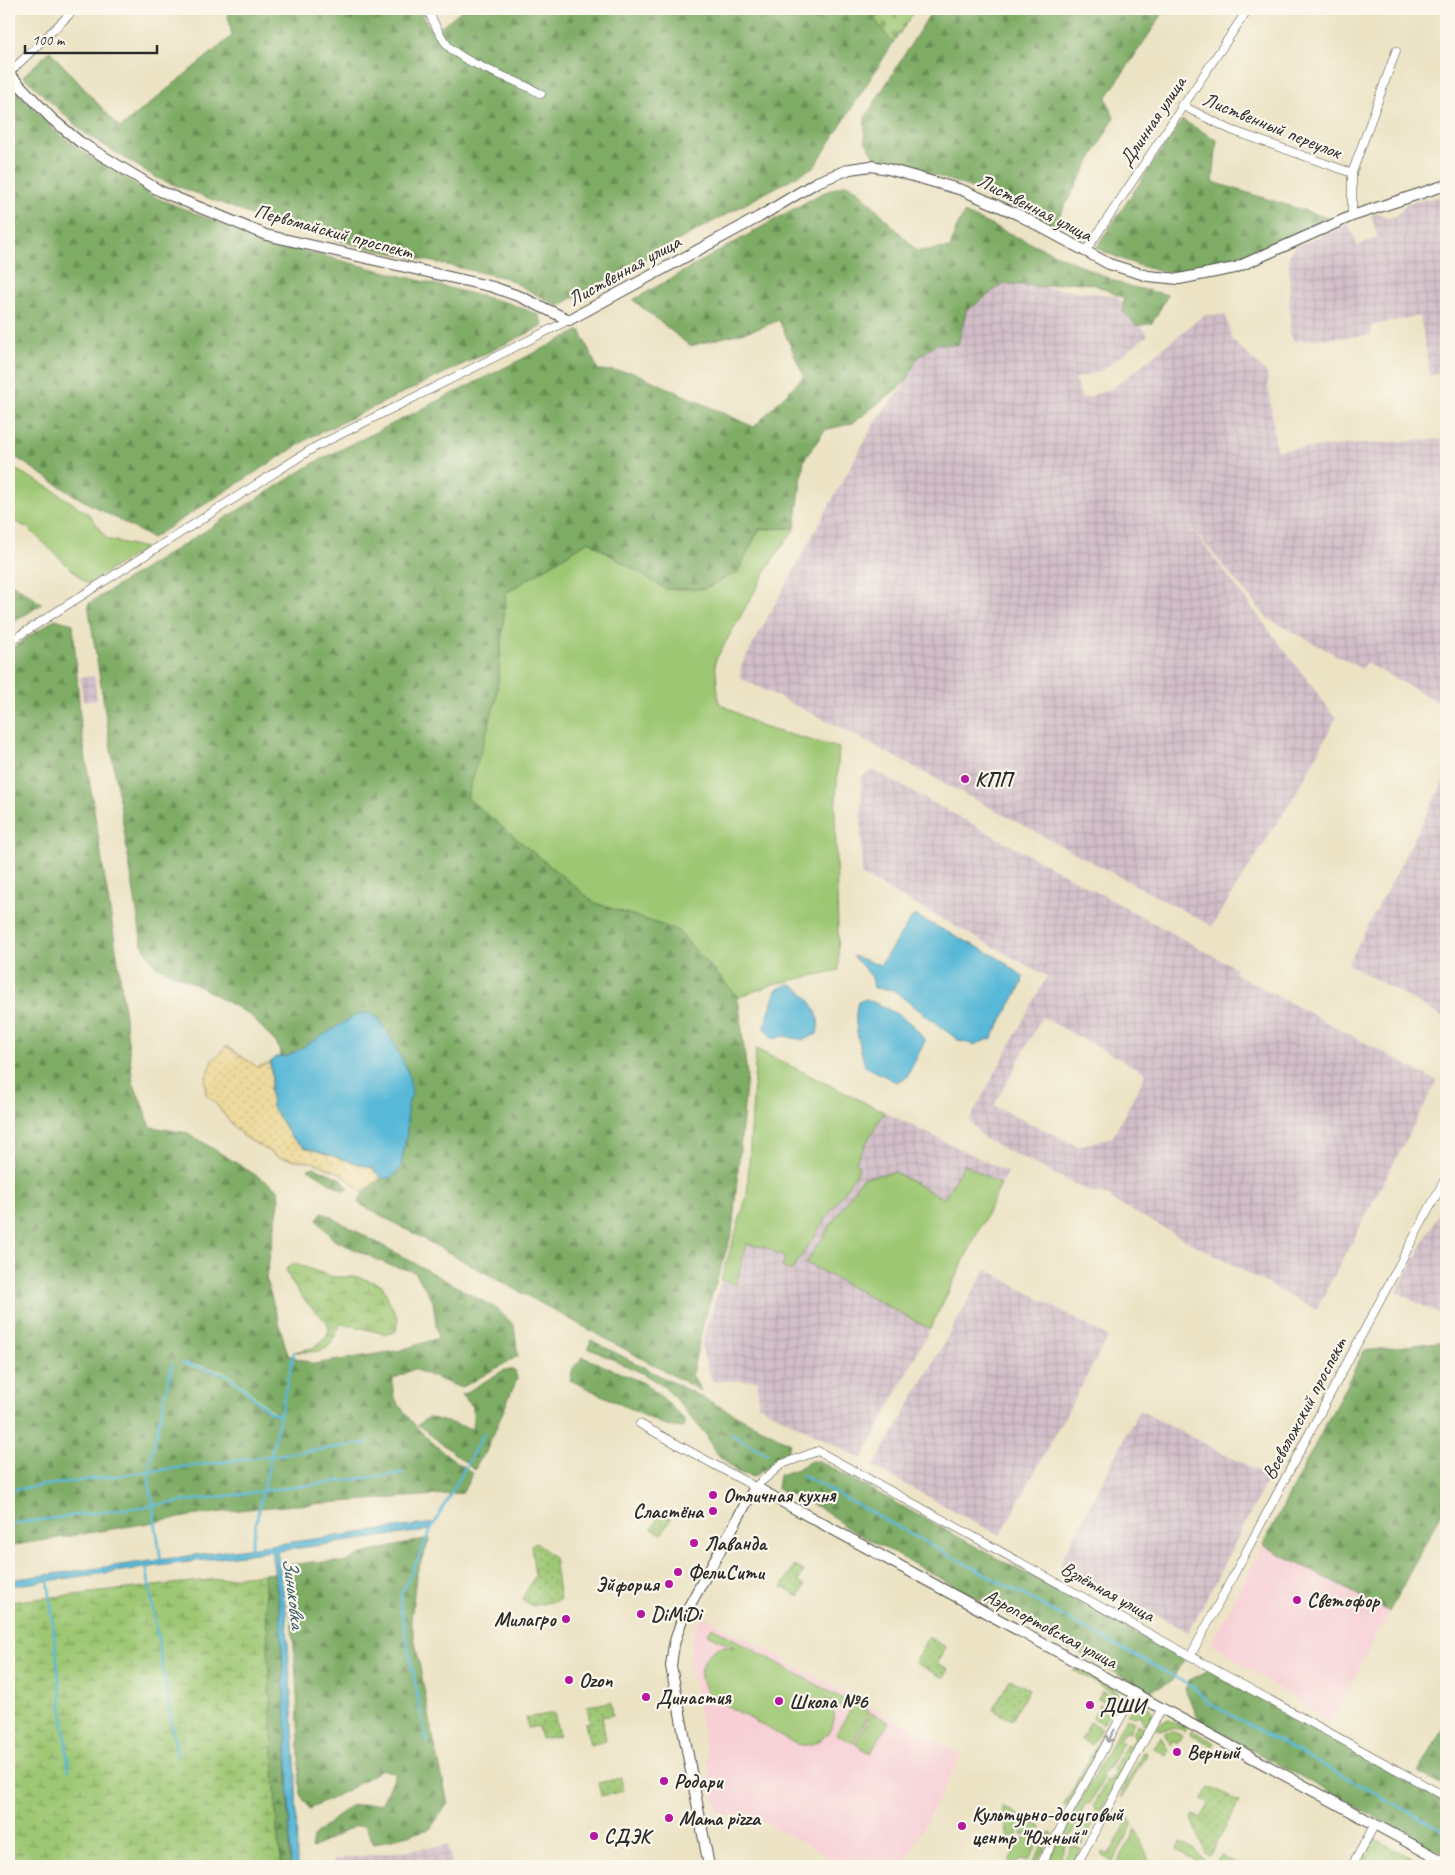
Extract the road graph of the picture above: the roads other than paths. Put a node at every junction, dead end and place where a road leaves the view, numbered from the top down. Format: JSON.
{"nodes":[{"id":1,"x":75,"y":9,"type":"edge"},
{"id":2,"x":427,"y":9,"type":"edge"},
{"id":3,"x":1248,"y":9,"type":"edge"},
{"id":4,"x":1396,"y":52,"type":"dead end"},
{"id":5,"x":9,"y":74,"type":"edge"},
{"id":6,"x":541,"y":94,"type":"dead end"},
{"id":7,"x":1181,"y":105,"type":"junction"},
{"id":8,"x":1352,"y":173,"type":"junction"},
{"id":9,"x":1446,"y":186,"type":"edge"},
{"id":10,"x":1352,"y":216,"type":"junction"},
{"id":11,"x":1085,"y":252,"type":"junction"},
{"id":12,"x":568,"y":320,"type":"junction"},
{"id":13,"x":9,"y":642,"type":"edge"},
{"id":14,"x":1446,"y":1177,"type":"edge"},
{"id":15,"x":640,"y":1424,"type":"dead end"},
{"id":16,"x":755,"y":1487,"type":"junction"},
{"id":17,"x":1191,"y":1654,"type":"junction"},
{"id":18,"x":1134,"y":1693,"type":"junction"},
{"id":19,"x":1162,"y":1708,"type":"junction"},
{"id":20,"x":1446,"y":1797,"type":"edge"},
{"id":21,"x":1375,"y":1824,"type":"junction"},
{"id":22,"x":1446,"y":1863,"type":"edge"},
{"id":23,"x":709,"y":1866,"type":"edge"},
{"id":24,"x":1040,"y":1866,"type":"edge"},
{"id":25,"x":1076,"y":1866,"type":"edge"},
{"id":26,"x":1352,"y":1866,"type":"edge"}],
"edges":[{"from":1,"to":5,"type":"street"},
{"from":2,"to":6,"type":"street"},
{"from":3,"to":7,"type":"street","name":"Длинная улица"},
{"from":4,"to":8,"type":"street"},
{"from":5,"to":12,"type":"street","name":"Первомайский проспект"},
{"from":7,"to":8,"type":"street","name":"Лиственный переулок"},
{"from":7,"to":11,"type":"street","name":"Длинная улица"},
{"from":8,"to":10,"type":"street"},
{"from":9,"to":10,"type":"street","name":"Лиственная улица"},
{"from":10,"to":11,"type":"street","name":"Лиственная улица"},
{"from":11,"to":12,"type":"street","name":"Лиственная улица"},
{"from":12,"to":13,"type":"street"},
{"from":14,"to":17,"type":"street","name":"Всеволожский проспект"},
{"from":15,"to":16,"type":"street","name":"Аэропортовская улица"},
{"from":16,"to":17,"type":"street","name":"Взлётная улица"},
{"from":16,"to":18,"type":"street","name":"Аэропортовская улица"},
{"from":16,"to":23,"type":"street"},
{"from":17,"to":20,"type":"street","name":"Взлётная улица"},
{"from":18,"to":19,"type":"street","name":"Аэропортовская улица"},
{"from":18,"to":24,"type":"street","one_way":true},
{"from":19,"to":21,"type":"street","name":"Аэропортовская улица"},
{"from":19,"to":25,"type":"street"},
{"from":21,"to":22,"type":"street","name":"Аэропортовская улица"},
{"from":21,"to":26,"type":"street"}]}
